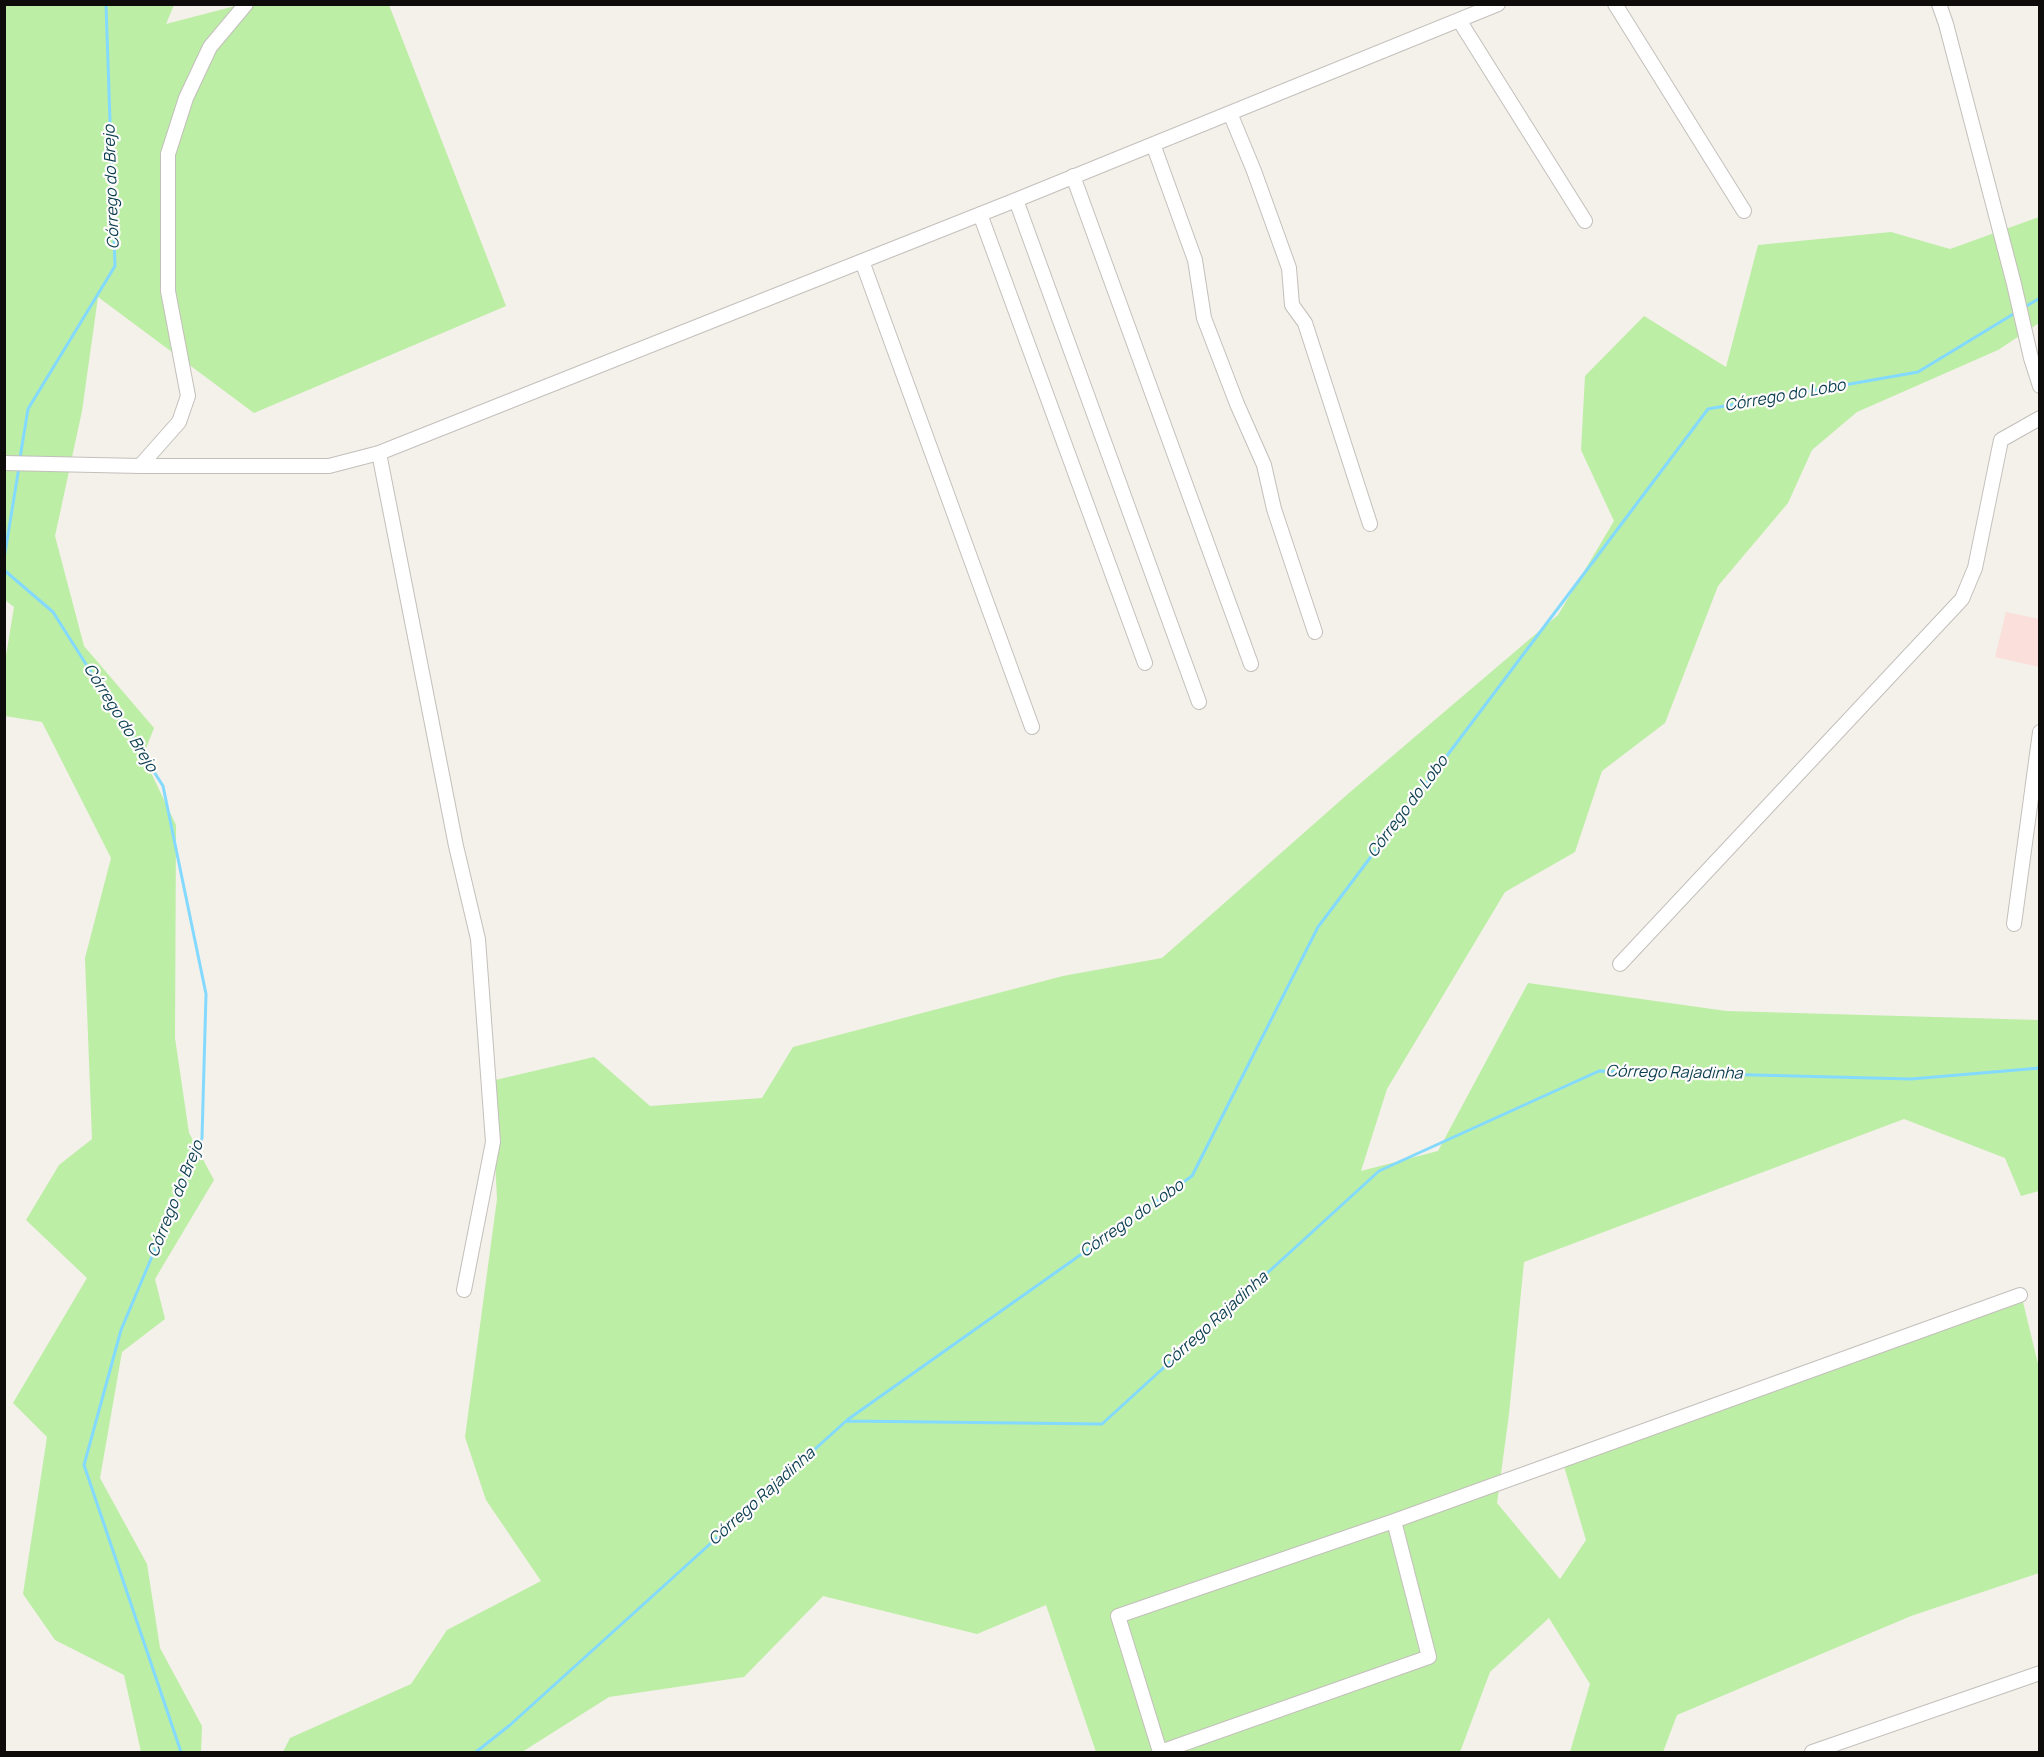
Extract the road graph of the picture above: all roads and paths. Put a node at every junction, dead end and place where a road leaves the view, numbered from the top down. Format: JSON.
{"nodes":[{"id":1,"x":246,"y":4,"type":"edge"},
{"id":2,"x":1497,"y":4,"type":"edge"},
{"id":3,"x":1615,"y":4,"type":"edge"},
{"id":4,"x":1940,"y":5,"type":"edge"},
{"id":5,"x":1459,"y":20,"type":"junction"},
{"id":6,"x":1230,"y":113,"type":"junction"},
{"id":7,"x":1153,"y":144,"type":"junction"},
{"id":8,"x":1073,"y":177,"type":"junction"},
{"id":9,"x":1016,"y":200,"type":"junction"},
{"id":10,"x":1744,"y":211,"type":"dead end"},
{"id":11,"x":980,"y":214,"type":"junction"},
{"id":12,"x":1585,"y":221,"type":"dead end"},
{"id":13,"x":862,"y":261,"type":"junction"},
{"id":14,"x":2040,"y":386,"type":"edge"},
{"id":15,"x":2040,"y":418,"type":"edge"},
{"id":16,"x":379,"y":453,"type":"junction"},
{"id":17,"x":15,"y":463,"type":"edge"},
{"id":18,"x":140,"y":466,"type":"junction"},
{"id":19,"x":1370,"y":524,"type":"dead end"},
{"id":20,"x":1314,"y":632,"type":"dead end"},
{"id":21,"x":1145,"y":663,"type":"dead end"},
{"id":22,"x":1251,"y":664,"type":"dead end"},
{"id":23,"x":1199,"y":702,"type":"dead end"},
{"id":24,"x":1032,"y":727,"type":"dead end"},
{"id":25,"x":2040,"y":732,"type":"edge"},
{"id":26,"x":2013,"y":924,"type":"dead end"},
{"id":27,"x":1620,"y":964,"type":"dead end"},
{"id":28,"x":464,"y":1290,"type":"dead end"},
{"id":29,"x":2020,"y":1295,"type":"dead end"},
{"id":30,"x":1394,"y":1521,"type":"junction"},
{"id":31,"x":2040,"y":1673,"type":"edge"},
{"id":32,"x":1160,"y":1752,"type":"edge"},
{"id":33,"x":1812,"y":1752,"type":"edge"}],
"edges":[{"from":1,"to":18,"type":"street"},
{"from":2,"to":5,"type":"street"},
{"from":3,"to":10,"type":"street"},
{"from":4,"to":14,"type":"street"},
{"from":5,"to":6,"type":"street"},
{"from":5,"to":12,"type":"street"},
{"from":6,"to":7,"type":"street"},
{"from":6,"to":19,"type":"street"},
{"from":7,"to":8,"type":"street"},
{"from":7,"to":20,"type":"street"},
{"from":8,"to":9,"type":"street"},
{"from":8,"to":22,"type":"street"},
{"from":9,"to":11,"type":"street"},
{"from":9,"to":23,"type":"street"},
{"from":11,"to":13,"type":"street"},
{"from":11,"to":21,"type":"street"},
{"from":13,"to":16,"type":"street"},
{"from":13,"to":24,"type":"street"},
{"from":15,"to":27,"type":"street"},
{"from":16,"to":18,"type":"street"},
{"from":16,"to":28,"type":"street"},
{"from":17,"to":18,"type":"street"},
{"from":25,"to":26,"type":"street"},
{"from":29,"to":30,"type":"street"},
{"from":30,"to":32,"type":"street"},
{"from":30,"to":32,"type":"street"},
{"from":31,"to":33,"type":"street"}]}
